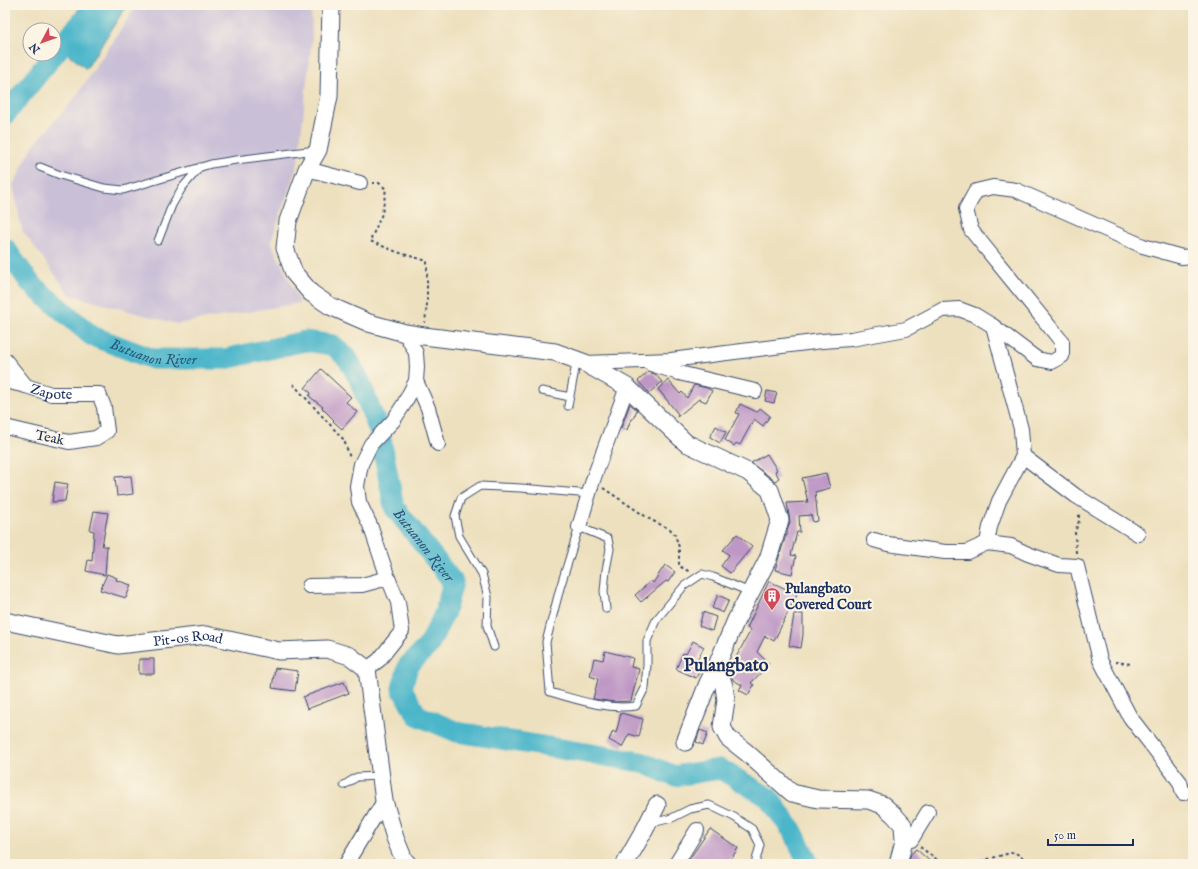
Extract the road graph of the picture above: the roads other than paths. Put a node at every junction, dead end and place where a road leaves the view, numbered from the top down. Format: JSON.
{"nodes":[{"id":1,"x":331,"y":5,"type":"edge"},
{"id":2,"x":318,"y":150,"type":"junction"},
{"id":3,"x":40,"y":167,"type":"dead end"},
{"id":4,"x":200,"y":167,"type":"junction"},
{"id":5,"x":307,"y":169,"type":"junction"},
{"id":6,"x":360,"y":183,"type":"dead end"},
{"id":7,"x":158,"y":241,"type":"dead end"},
{"id":8,"x":1193,"y":256,"type":"edge"},
{"id":9,"x":993,"y":326,"type":"junction"},
{"id":10,"x":405,"y":333,"type":"junction"},
{"id":11,"x":5,"y":360,"type":"edge"},
{"id":12,"x":581,"y":361,"type":"junction"},
{"id":13,"x":643,"y":361,"type":"junction"},
{"id":14,"x":5,"y":381,"type":"edge"},
{"id":15,"x":416,"y":381,"type":"junction"},
{"id":16,"x":26,"y":386,"type":"junction"},
{"id":17,"x":626,"y":387,"type":"junction"},
{"id":18,"x":542,"y":391,"type":"dead end"},
{"id":19,"x":755,"y":391,"type":"dead end"},
{"id":20,"x":570,"y":397,"type":"junction"},
{"id":21,"x":568,"y":406,"type":"dead end"},
{"id":22,"x":5,"y":427,"type":"edge"},
{"id":23,"x":96,"y":438,"type":"joint"},
{"id":24,"x":438,"y":444,"type":"dead end"},
{"id":25,"x":1023,"y":456,"type":"junction"},
{"id":26,"x":590,"y":494,"type":"junction"},
{"id":27,"x":578,"y":527,"type":"junction"},
{"id":28,"x":1138,"y":534,"type":"dead end"},
{"id":29,"x":874,"y":540,"type":"dead end"},
{"id":30,"x":987,"y":543,"type":"junction"},
{"id":31,"x":388,"y":578,"type":"junction"},
{"id":32,"x":309,"y":586,"type":"dead end"},
{"id":33,"x":750,"y":592,"type":"junction"},
{"id":34,"x":606,"y":609,"type":"dead end"},
{"id":35,"x":5,"y":622,"type":"edge"},
{"id":36,"x":494,"y":647,"type":"dead end"},
{"id":37,"x":718,"y":666,"type":"junction"},
{"id":38,"x":367,"y":669,"type":"junction"},
{"id":39,"x":684,"y":742,"type":"dead end"},
{"id":40,"x":381,"y":776,"type":"junction"},
{"id":41,"x":344,"y":785,"type":"dead end"},
{"id":42,"x":1183,"y":793,"type":"dead end"},
{"id":43,"x":384,"y":801,"type":"junction"},
{"id":44,"x":657,"y":804,"type":"dead end"},
{"id":45,"x":928,"y":812,"type":"dead end"},
{"id":46,"x":645,"y":829,"type":"junction"},
{"id":47,"x":697,"y":830,"type":"dead end"},
{"id":48,"x":907,"y":840,"type":"junction"},
{"id":49,"x":346,"y":864,"type":"edge"},
{"id":50,"x":408,"y":864,"type":"edge"},
{"id":51,"x":625,"y":864,"type":"edge"},
{"id":52,"x":676,"y":864,"type":"edge"},
{"id":53,"x":755,"y":864,"type":"edge"},
{"id":54,"x":898,"y":864,"type":"edge"}],
"edges":[{"from":1,"to":2,"type":"street"},
{"from":2,"to":4,"type":"lane"},
{"from":2,"to":5,"type":"street"},
{"from":3,"to":4,"type":"lane"},
{"from":4,"to":7,"type":"lane"},
{"from":5,"to":6,"type":"street"},
{"from":5,"to":10,"type":"street"},
{"from":8,"to":9,"type":"street"},
{"from":9,"to":13,"type":"street"},
{"from":9,"to":25,"type":"street"},
{"from":10,"to":12,"type":"street"},
{"from":10,"to":15,"type":"street"},
{"from":11,"to":16,"type":"street"},
{"from":12,"to":13,"type":"street"},
{"from":12,"to":17,"type":"street"},
{"from":12,"to":20,"type":"lane"},
{"from":13,"to":19,"type":"street"},
{"from":14,"to":16,"type":"street","name":"Zapote"},
{"from":15,"to":24,"type":"street"},
{"from":15,"to":31,"type":"street"},
{"from":16,"to":23,"type":"street","name":"Zapote"},
{"from":17,"to":26,"type":"street"},
{"from":17,"to":33,"type":"street"},
{"from":18,"to":20,"type":"lane"},
{"from":20,"to":21,"type":"lane"},
{"from":22,"to":23,"type":"street","name":"Teak"},
{"from":25,"to":28,"type":"street"},
{"from":25,"to":30,"type":"street"},
{"from":26,"to":27,"type":"street"},
{"from":26,"to":36,"type":"lane"},
{"from":27,"to":33,"type":"lane"},
{"from":27,"to":34,"type":"lane"},
{"from":29,"to":30,"type":"street"},
{"from":30,"to":42,"type":"street"},
{"from":31,"to":32,"type":"street"},
{"from":31,"to":38,"type":"street"},
{"from":33,"to":37,"type":"street"},
{"from":35,"to":38,"type":"street","name":"Pit-os Road"},
{"from":37,"to":39,"type":"street"},
{"from":37,"to":48,"type":"street"},
{"from":38,"to":40,"type":"street"},
{"from":40,"to":41,"type":"lane"},
{"from":40,"to":43,"type":"street"},
{"from":43,"to":49,"type":"street"},
{"from":43,"to":50,"type":"street"},
{"from":44,"to":46,"type":"street"},
{"from":45,"to":48,"type":"street"},
{"from":46,"to":51,"type":"street"},
{"from":46,"to":53,"type":"lane"},
{"from":47,"to":52,"type":"street"},
{"from":48,"to":54,"type":"street"}]}
